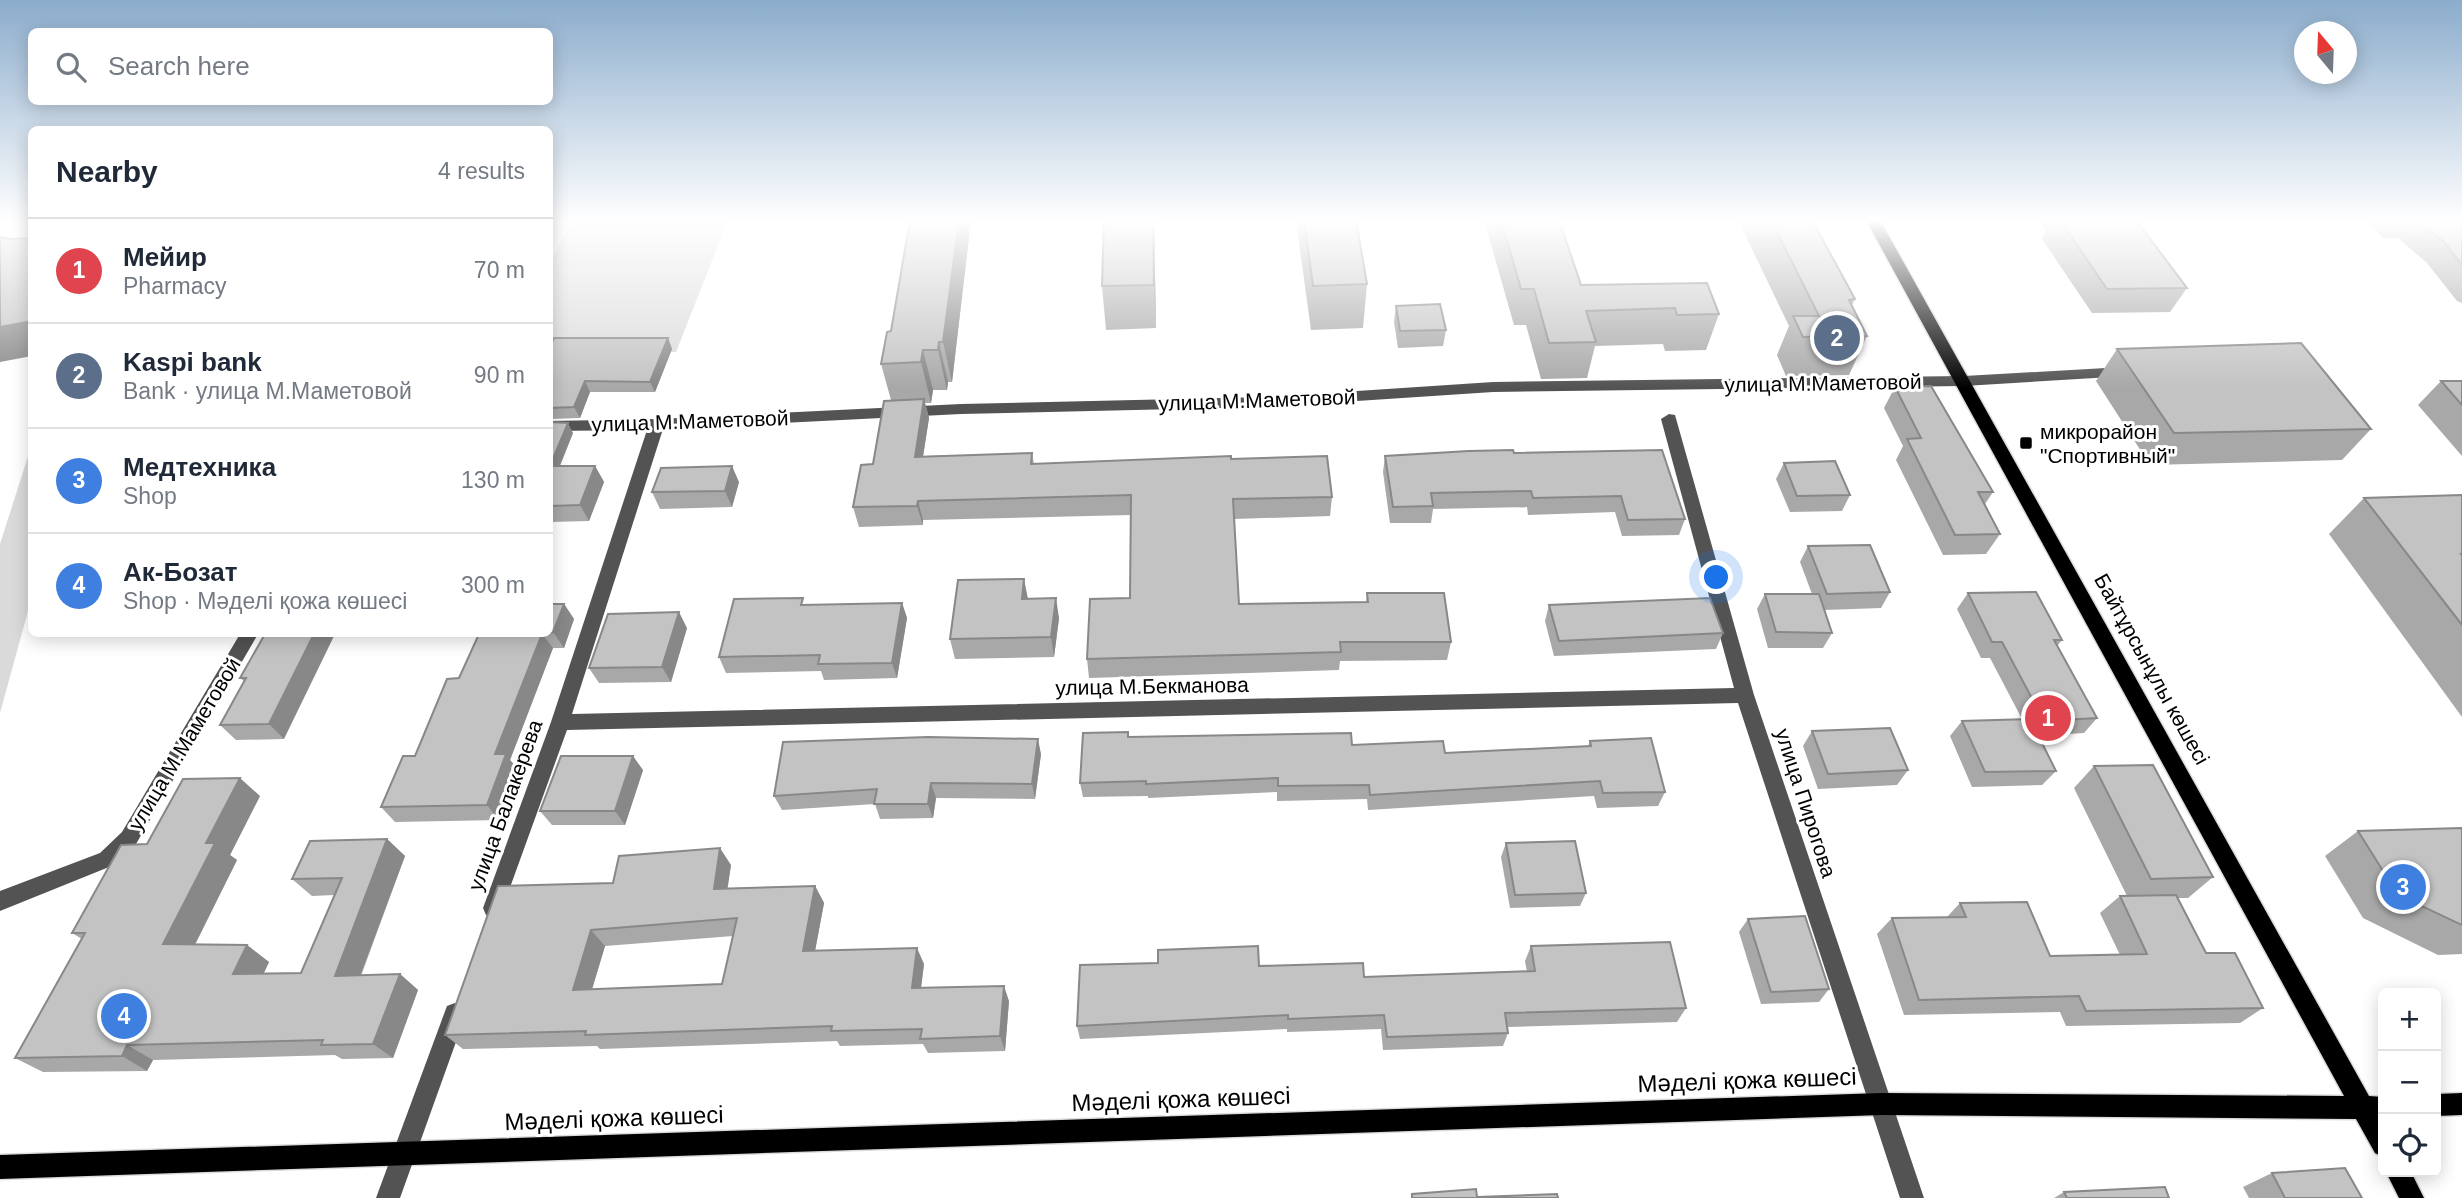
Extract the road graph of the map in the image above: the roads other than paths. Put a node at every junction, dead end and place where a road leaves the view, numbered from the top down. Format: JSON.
{"nodes":[{"id":1,"x":1905,"y":276,"type":"edge"},
{"id":2,"x":2136,"y":372,"type":"edge"},
{"id":3,"x":1964,"y":381,"type":"junction"},
{"id":4,"x":1669,"y":419,"type":"dead end"},
{"id":5,"x":657,"y":424,"type":"junction"},
{"id":6,"x":553,"y":426,"type":"edge"},
{"id":7,"x":247,"y":637,"type":"edge"},
{"id":8,"x":1745,"y":695,"type":"junction"},
{"id":9,"x":560,"y":722,"type":"junction"},
{"id":10,"x":0,"y":900,"type":"edge"},
{"id":11,"x":484,"y":931,"type":"edge"},
{"id":12,"x":461,"y":996,"type":"edge"},
{"id":13,"x":1882,"y":1104,"type":"junction"},
{"id":14,"x":2462,"y":1104,"type":"edge"},
{"id":15,"x":2441,"y":1105,"type":"edge"},
{"id":16,"x":2374,"y":1109,"type":"edge"},
{"id":17,"x":404,"y":1153,"type":"junction"},
{"id":18,"x":0,"y":1167,"type":"edge"},
{"id":19,"x":2401,"y":1177,"type":"edge"},
{"id":20,"x":388,"y":1198,"type":"edge"},
{"id":21,"x":1912,"y":1198,"type":"edge"},
{"id":22,"x":2412,"y":1198,"type":"edge"}],
"edges":[{"from":1,"to":3,"type":"main road","name":"Байтұрсынұлы көшесі"},
{"from":2,"to":3,"type":"street","name":"улица М.Маметовой"},
{"from":3,"to":5,"type":"street","name":"улица М.Маметовой"},
{"from":3,"to":16,"type":"main road","name":"Байтұрсынұлы көшесі"},
{"from":4,"to":8,"type":"street","name":"улица Пирогова"},
{"from":5,"to":6,"type":"street","name":"улица М.Маметовой"},
{"from":5,"to":9,"type":"street","name":"улица Балакерева"},
{"from":7,"to":10,"type":"street","name":"улица М.Маметовой"},
{"from":8,"to":9,"type":"street","name":"улица М.Бекманова"},
{"from":8,"to":13,"type":"street","name":"улица Пирогова"},
{"from":9,"to":11,"type":"street","name":"улица Балакерева"},
{"from":12,"to":17,"type":"street"},
{"from":13,"to":16,"type":"main road","name":"Мәделі қожа көшесі"},
{"from":13,"to":17,"type":"main road","name":"Мәделі қожа көшесі"},
{"from":13,"to":21,"type":"street","name":"улица Пирогова"},
{"from":14,"to":15,"type":"main road"},
{"from":17,"to":18,"type":"main road","name":"Мәделі қожа көшесі"},
{"from":17,"to":20,"type":"street"},
{"from":19,"to":22,"type":"main road"}]}
